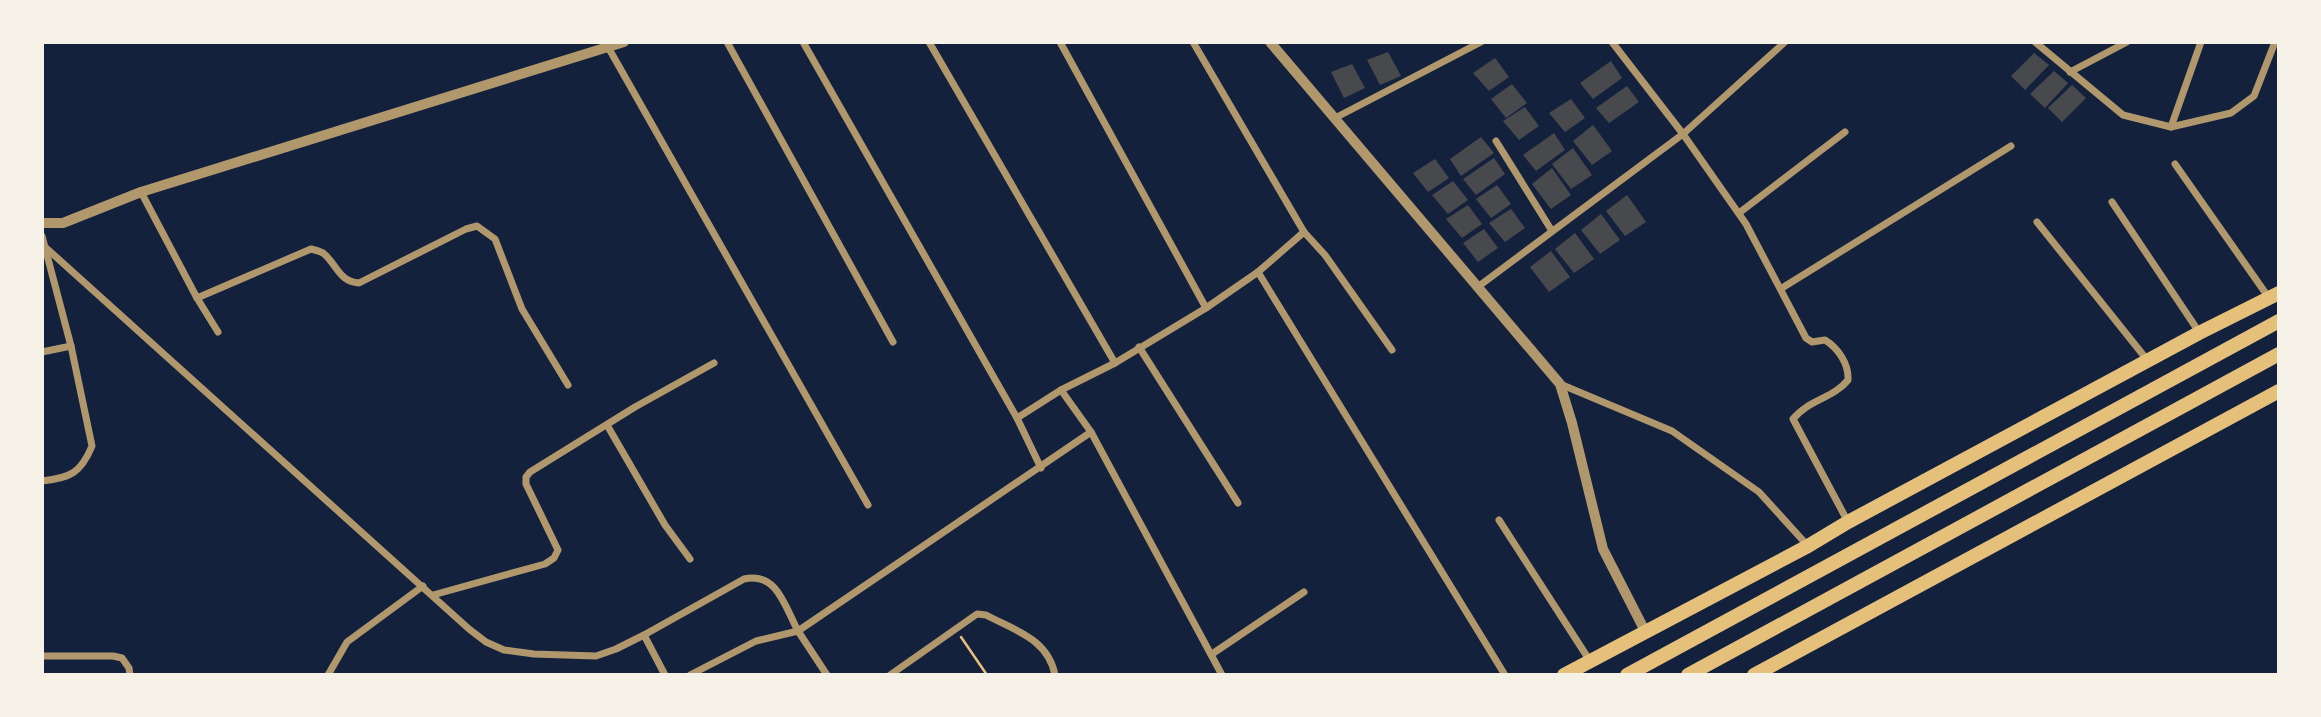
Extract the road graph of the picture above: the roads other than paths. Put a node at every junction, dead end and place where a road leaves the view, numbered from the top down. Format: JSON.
{"nodes":[{"id":1,"x":624,"y":42,"type":"edge"},
{"id":2,"x":727,"y":42,"type":"edge"},
{"id":3,"x":803,"y":42,"type":"edge"},
{"id":4,"x":929,"y":42,"type":"edge"},
{"id":5,"x":1060,"y":42,"type":"edge"},
{"id":6,"x":1193,"y":42,"type":"edge"},
{"id":7,"x":1270,"y":42,"type":"edge"},
{"id":8,"x":1481,"y":42,"type":"edge"},
{"id":9,"x":1612,"y":42,"type":"edge"},
{"id":10,"x":1785,"y":42,"type":"edge"},
{"id":11,"x":2035,"y":42,"type":"edge"},
{"id":12,"x":2127,"y":42,"type":"edge"},
{"id":13,"x":2201,"y":42,"type":"edge"},
{"id":14,"x":2274,"y":42,"type":"edge"},
{"id":15,"x":608,"y":47,"type":"junction"},
{"id":16,"x":2070,"y":72,"type":"junction"},
{"id":17,"x":1335,"y":118,"type":"junction"},
{"id":18,"x":2171,"y":127,"type":"junction"},
{"id":19,"x":1845,"y":132,"type":"dead end"},
{"id":20,"x":1683,"y":134,"type":"junction"},
{"id":21,"x":1496,"y":141,"type":"dead end"},
{"id":22,"x":2011,"y":146,"type":"dead end"},
{"id":23,"x":2175,"y":164,"type":"dead end"},
{"id":24,"x":141,"y":192,"type":"junction"},
{"id":25,"x":2112,"y":202,"type":"dead end"},
{"id":26,"x":1739,"y":213,"type":"junction"},
{"id":27,"x":2037,"y":222,"type":"dead end"},
{"id":28,"x":42,"y":223,"type":"edge"},
{"id":29,"x":1552,"y":231,"type":"junction"},
{"id":30,"x":1304,"y":232,"type":"junction"},
{"id":31,"x":42,"y":236,"type":"edge"},
{"id":32,"x":45,"y":247,"type":"junction"},
{"id":33,"x":1258,"y":272,"type":"junction"},
{"id":34,"x":1479,"y":286,"type":"junction"},
{"id":35,"x":1782,"y":288,"type":"junction"},
{"id":36,"x":2274,"y":295,"type":"edge"},
{"id":37,"x":197,"y":299,"type":"junction"},
{"id":38,"x":1206,"y":308,"type":"junction"},
{"id":39,"x":2279,"y":321,"type":"edge"},
{"id":40,"x":218,"y":332,"type":"dead end"},
{"id":41,"x":2199,"y":333,"type":"junction"},
{"id":42,"x":893,"y":342,"type":"dead end"},
{"id":43,"x":71,"y":346,"type":"junction"},
{"id":44,"x":1139,"y":347,"type":"junction"},
{"id":45,"x":1392,"y":350,"type":"dead end"},
{"id":46,"x":42,"y":352,"type":"edge"},
{"id":47,"x":2279,"y":354,"type":"edge"},
{"id":48,"x":2148,"y":360,"type":"junction"},
{"id":49,"x":714,"y":363,"type":"dead end"},
{"id":50,"x":1115,"y":363,"type":"junction"},
{"id":51,"x":1560,"y":384,"type":"junction"},
{"id":52,"x":568,"y":385,"type":"dead end"},
{"id":53,"x":1061,"y":390,"type":"junction"},
{"id":54,"x":2279,"y":391,"type":"edge"},
{"id":55,"x":1017,"y":418,"type":"junction"},
{"id":56,"x":607,"y":425,"type":"junction"},
{"id":57,"x":1091,"y":432,"type":"junction"},
{"id":58,"x":1041,"y":468,"type":"junction"},
{"id":59,"x":42,"y":481,"type":"edge"},
{"id":60,"x":1238,"y":503,"type":"dead end"},
{"id":61,"x":868,"y":505,"type":"dead end"},
{"id":62,"x":1499,"y":520,"type":"dead end"},
{"id":63,"x":1848,"y":522,"type":"junction"},
{"id":64,"x":1808,"y":546,"type":"junction"},
{"id":65,"x":690,"y":559,"type":"dead end"},
{"id":66,"x":423,"y":586,"type":"junction"},
{"id":67,"x":1304,"y":592,"type":"dead end"},
{"id":68,"x":433,"y":594,"type":"junction"},
{"id":69,"x":798,"y":631,"type":"junction"},
{"id":70,"x":1645,"y":631,"type":"junction"},
{"id":71,"x":644,"y":635,"type":"junction"},
{"id":72,"x":1212,"y":654,"type":"junction"},
{"id":73,"x":42,"y":656,"type":"edge"},
{"id":74,"x":1590,"y":662,"type":"junction"},
{"id":75,"x":130,"y":675,"type":"edge"},
{"id":76,"x":328,"y":675,"type":"edge"},
{"id":77,"x":665,"y":675,"type":"edge"},
{"id":78,"x":690,"y":675,"type":"edge"},
{"id":79,"x":827,"y":675,"type":"edge"},
{"id":80,"x":890,"y":675,"type":"edge"},
{"id":81,"x":1055,"y":675,"type":"edge"},
{"id":82,"x":1222,"y":675,"type":"edge"},
{"id":83,"x":1505,"y":675,"type":"edge"},
{"id":84,"x":1564,"y":675,"type":"edge"},
{"id":85,"x":1627,"y":675,"type":"edge"},
{"id":86,"x":1688,"y":675,"type":"edge"},
{"id":87,"x":1754,"y":675,"type":"edge"}],
"edges":[{"from":1,"to":15,"type":"street"},
{"from":2,"to":42,"type":"street"},
{"from":3,"to":55,"type":"street"},
{"from":4,"to":50,"type":"street"},
{"from":5,"to":38,"type":"street"},
{"from":6,"to":30,"type":"street"},
{"from":7,"to":17,"type":"street"},
{"from":8,"to":17,"type":"street"},
{"from":9,"to":20,"type":"street"},
{"from":10,"to":20,"type":"street"},
{"from":11,"to":16,"type":"street"},
{"from":12,"to":16,"type":"street"},
{"from":13,"to":18,"type":"street"},
{"from":14,"to":18,"type":"street"},
{"from":15,"to":24,"type":"street"},
{"from":15,"to":61,"type":"street"},
{"from":16,"to":18,"type":"street"},
{"from":17,"to":34,"type":"street"},
{"from":19,"to":26,"type":"street"},
{"from":20,"to":26,"type":"street"},
{"from":20,"to":29,"type":"street"},
{"from":21,"to":29,"type":"street"},
{"from":22,"to":35,"type":"street"},
{"from":23,"to":36,"type":"street"},
{"from":24,"to":28,"type":"street"},
{"from":24,"to":37,"type":"street"},
{"from":25,"to":41,"type":"street"},
{"from":26,"to":35,"type":"street"},
{"from":27,"to":48,"type":"street"},
{"from":29,"to":34,"type":"street"},
{"from":30,"to":33,"type":"street"},
{"from":30,"to":45,"type":"street"},
{"from":31,"to":32,"type":"street"},
{"from":32,"to":43,"type":"street"},
{"from":32,"to":66,"type":"street"},
{"from":33,"to":38,"type":"street"},
{"from":33,"to":83,"type":"street"},
{"from":34,"to":51,"type":"street"},
{"from":35,"to":63,"type":"street"},
{"from":36,"to":41,"type":"highway"},
{"from":37,"to":40,"type":"street"},
{"from":37,"to":52,"type":"street"},
{"from":38,"to":44,"type":"street"},
{"from":39,"to":85,"type":"highway"},
{"from":41,"to":48,"type":"highway"},
{"from":43,"to":46,"type":"street"},
{"from":43,"to":59,"type":"street"},
{"from":44,"to":50,"type":"street"},
{"from":44,"to":60,"type":"street"},
{"from":47,"to":86,"type":"highway"},
{"from":48,"to":63,"type":"highway"},
{"from":49,"to":56,"type":"street"},
{"from":50,"to":53,"type":"street"},
{"from":51,"to":64,"type":"street"},
{"from":51,"to":70,"type":"street"},
{"from":53,"to":55,"type":"street"},
{"from":53,"to":57,"type":"street"},
{"from":54,"to":87,"type":"highway"},
{"from":55,"to":58,"type":"street"},
{"from":56,"to":65,"type":"street"},
{"from":56,"to":68,"type":"street"},
{"from":57,"to":58,"type":"street"},
{"from":57,"to":72,"type":"street"},
{"from":58,"to":69,"type":"street"},
{"from":62,"to":74,"type":"street"},
{"from":63,"to":64,"type":"highway"},
{"from":64,"to":70,"type":"highway"},
{"from":66,"to":68,"type":"street"},
{"from":66,"to":76,"type":"street"},
{"from":67,"to":72,"type":"street"},
{"from":68,"to":71,"type":"street"},
{"from":69,"to":71,"type":"street"},
{"from":69,"to":78,"type":"street"},
{"from":69,"to":79,"type":"street"},
{"from":70,"to":74,"type":"highway"},
{"from":71,"to":77,"type":"street"},
{"from":72,"to":82,"type":"street"},
{"from":73,"to":75,"type":"street"},
{"from":74,"to":84,"type":"highway"},
{"from":80,"to":81,"type":"street"}]}
